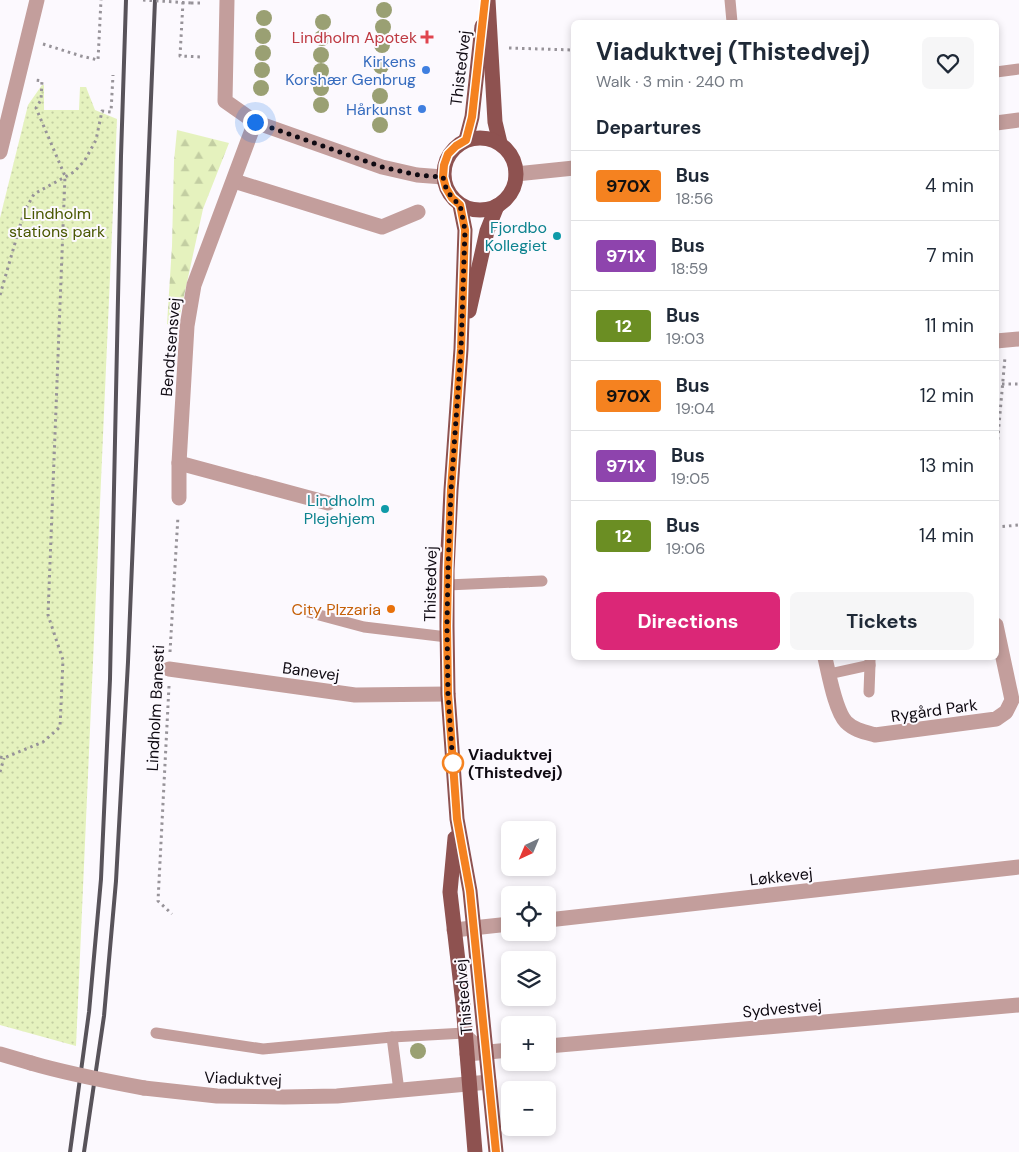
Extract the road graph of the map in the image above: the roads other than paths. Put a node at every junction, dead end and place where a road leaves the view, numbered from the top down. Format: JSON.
{"nodes":[{"id":1,"x":37,"y":0,"type":"edge"},
{"id":2,"x":227,"y":0,"type":"edge"},
{"id":3,"x":487,"y":0,"type":"edge"},
{"id":4,"x":730,"y":0,"type":"edge"},
{"id":5,"x":732,"y":20,"type":"edge"},
{"id":6,"x":1019,"y":69,"type":"edge"},
{"id":7,"x":999,"y":72,"type":"edge"},
{"id":8,"x":1019,"y":120,"type":"edge"},
{"id":9,"x":255,"y":122,"type":"junction"},
{"id":10,"x":999,"y":123,"type":"edge"},
{"id":11,"x":466,"y":140,"type":"junction"},
{"id":12,"x":500,"y":143,"type":"junction"},
{"id":13,"x":0,"y":152,"type":"edge"},
{"id":14,"x":571,"y":168,"type":"edge"},
{"id":15,"x":516,"y":174,"type":"junction"},
{"id":16,"x":443,"y":177,"type":"junction"},
{"id":17,"x":234,"y":180,"type":"junction"},
{"id":18,"x":460,"y":205,"type":"junction"},
{"id":19,"x":496,"y":206,"type":"junction"},
{"id":20,"x":418,"y":212,"type":"dead end"},
{"id":21,"x":461,"y":349,"type":"junction"},
{"id":22,"x":179,"y":464,"type":"junction"},
{"id":23,"x":179,"y":498,"type":"road end"},
{"id":24,"x":328,"y":503,"type":"dead end"},
{"id":25,"x":542,"y":581,"type":"dead end"},
{"id":26,"x":447,"y":585,"type":"junction"},
{"id":27,"x":308,"y":612,"type":"dead end"},
{"id":28,"x":447,"y":636,"type":"junction"},
{"id":29,"x":999,"y":638,"type":"edge"},
{"id":30,"x":826,"y":660,"type":"edge"},
{"id":31,"x":870,"y":661,"type":"edge"},
{"id":32,"x":170,"y":669,"type":"road end"},
{"id":33,"x":829,"y":674,"type":"junction"},
{"id":34,"x":870,"y":692,"type":"dead end"},
{"id":35,"x":448,"y":694,"type":"junction"},
{"id":36,"x":457,"y":819,"type":"junction"},
{"id":37,"x":1019,"y":867,"type":"edge"},
{"id":38,"x":556,"y":919,"type":"edge"},
{"id":39,"x":501,"y":925,"type":"edge"},
{"id":40,"x":474,"y":928,"type":"junction"},
{"id":41,"x":454,"y":930,"type":"junction"},
{"id":42,"x":1019,"y":1005,"type":"edge"},
{"id":43,"x":156,"y":1033,"type":"dead end"},
{"id":44,"x":465,"y":1034,"type":"junction"},
{"id":45,"x":392,"y":1036,"type":"junction"},
{"id":46,"x":556,"y":1045,"type":"edge"},
{"id":47,"x":501,"y":1051,"type":"edge"},
{"id":48,"x":486,"y":1052,"type":"junction"},
{"id":49,"x":0,"y":1054,"type":"edge"},
{"id":50,"x":467,"y":1054,"type":"junction"},
{"id":51,"x":489,"y":1082,"type":"junction"},
{"id":52,"x":470,"y":1084,"type":"junction"},
{"id":53,"x":399,"y":1091,"type":"junction"},
{"id":54,"x":475,"y":1152,"type":"edge"},
{"id":55,"x":496,"y":1152,"type":"edge"}],
"edges":[{"from":1,"to":13,"type":"street"},
{"from":2,"to":9,"type":"street"},
{"from":3,"to":11,"type":"main road","name":"Thistedvej"},
{"from":3,"to":12,"type":"main road","name":"Thistedvej"},
{"from":4,"to":5,"type":"lane"},
{"from":6,"to":7,"type":"lane"},
{"from":8,"to":10,"type":"street"},
{"from":9,"to":16,"type":"street"},
{"from":9,"to":17,"type":"street","name":"Bendtsensvej"},
{"from":11,"to":12,"type":"main road"},
{"from":11,"to":16,"type":"main road"},
{"from":12,"to":15,"type":"main road"},
{"from":14,"to":15,"type":"street"},
{"from":15,"to":19,"type":"main road"},
{"from":16,"to":18,"type":"main road"},
{"from":17,"to":20,"type":"street"},
{"from":17,"to":22,"type":"street","name":"Bendtsensvej"},
{"from":18,"to":19,"type":"main road"},
{"from":18,"to":21,"type":"main road","name":"Thistedvej"},
{"from":19,"to":21,"type":"main road","name":"Thistedvej"},
{"from":21,"to":26,"type":"main road","name":"Thistedvej"},
{"from":22,"to":23,"type":"street","name":"Bendtsensvej"},
{"from":22,"to":24,"type":"street"},
{"from":25,"to":26,"type":"lane"},
{"from":26,"to":28,"type":"main road","name":"Thistedvej"},
{"from":27,"to":28,"type":"lane"},
{"from":28,"to":35,"type":"main road","name":"Thistedvej"},
{"from":29,"to":33,"type":"street","name":"Rygård Park"},
{"from":30,"to":33,"type":"street","name":"Rygård Park"},
{"from":31,"to":33,"type":"lane"},
{"from":31,"to":34,"type":"lane"},
{"from":32,"to":35,"type":"street","name":"Banevej"},
{"from":35,"to":36,"type":"main road","name":"Thistedvej"},
{"from":36,"to":40,"type":"main road","name":"Thistedvej"},
{"from":36,"to":41,"type":"main road","name":"Thistedvej"},
{"from":37,"to":38,"type":"street","name":"Løkkevej"},
{"from":39,"to":40,"type":"street"},
{"from":40,"to":41,"type":"street"},
{"from":40,"to":48,"type":"main road","name":"Thistedvej"},
{"from":41,"to":44,"type":"main road","name":"Thistedvej"},
{"from":42,"to":46,"type":"street","name":"Sydvestvej"},
{"from":43,"to":45,"type":"lane"},
{"from":44,"to":45,"type":"lane"},
{"from":44,"to":48,"type":"lane","name":"Thistedvej"},
{"from":44,"to":50,"type":"main road","name":"Thistedvej"},
{"from":45,"to":53,"type":"lane"},
{"from":47,"to":48,"type":"street"},
{"from":48,"to":50,"type":"street"},
{"from":48,"to":51,"type":"main road","name":"Thistedvej"},
{"from":49,"to":53,"type":"street","name":"Viaduktvej","bridge":true},
{"from":50,"to":52,"type":"main road","name":"Thistedvej"},
{"from":51,"to":52,"type":"street","name":"Viaduktvej"},
{"from":51,"to":55,"type":"main road","name":"Thistedvej"},
{"from":52,"to":53,"type":"street","name":"Viaduktvej"},
{"from":52,"to":54,"type":"main road","name":"Thistedvej"}]}
